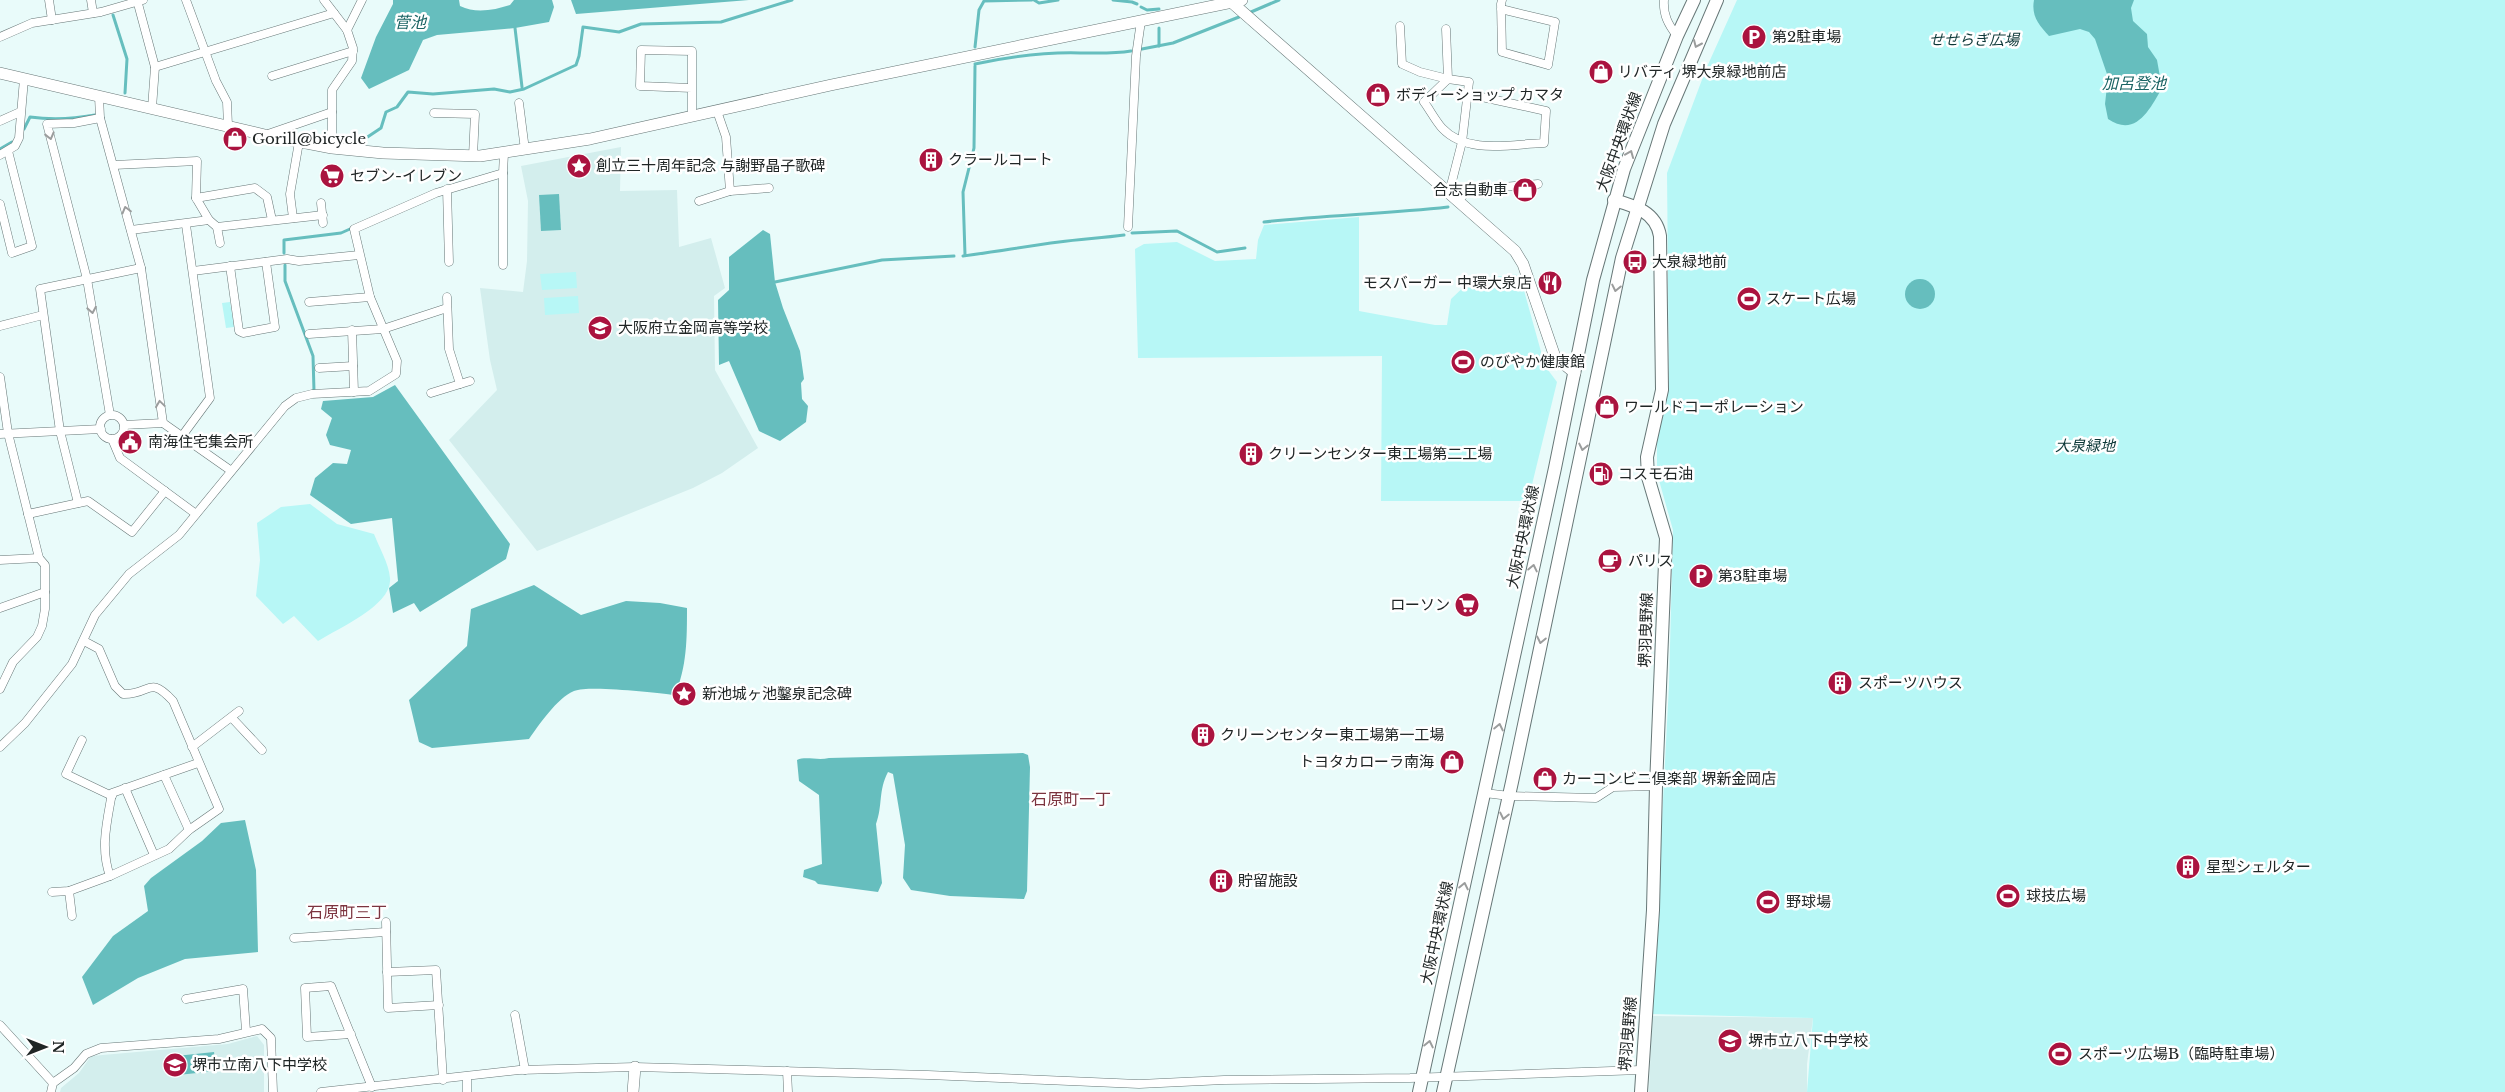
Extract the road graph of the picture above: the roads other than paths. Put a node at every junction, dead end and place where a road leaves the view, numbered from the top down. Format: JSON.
{"nodes":[{"id":1,"x":49,"y":0,"type":"edge"},
{"id":2,"x":91,"y":0,"type":"edge"},
{"id":3,"x":186,"y":0,"type":"edge"},
{"id":4,"x":324,"y":0,"type":"edge"},
{"id":5,"x":362,"y":0,"type":"edge"},
{"id":6,"x":1502,"y":0,"type":"edge"},
{"id":7,"x":1664,"y":0,"type":"edge"},
{"id":8,"x":1694,"y":0,"type":"edge"},
{"id":9,"x":1717,"y":0,"type":"edge"},
{"id":10,"x":139,"y":1,"type":"edge"},
{"id":11,"x":1234,"y":1,"type":"edge"},
{"id":12,"x":1501,"y":9,"type":"junction"},
{"id":13,"x":93,"y":13,"type":"junction"},
{"id":14,"x":334,"y":14,"type":"junction"},
{"id":15,"x":52,"y":20,"type":"junction"},
{"id":16,"x":1141,"y":21,"type":"junction"},
{"id":17,"x":1400,"y":26,"type":"dead end"},
{"id":18,"x":1446,"y":29,"type":"dead end"},
{"id":19,"x":347,"y":30,"type":"junction"},
{"id":20,"x":0,"y":36,"type":"edge"},
{"id":21,"x":1677,"y":36,"type":"junction"},
{"id":22,"x":352,"y":51,"type":"junction"},
{"id":23,"x":205,"y":52,"type":"junction"},
{"id":24,"x":155,"y":67,"type":"junction"},
{"id":25,"x":0,"y":73,"type":"edge"},
{"id":26,"x":272,"y":76,"type":"dead end"},
{"id":27,"x":24,"y":79,"type":"junction"},
{"id":28,"x":1448,"y":79,"type":"junction"},
{"id":29,"x":692,"y":88,"type":"junction"},
{"id":30,"x":1468,"y":94,"type":"junction"},
{"id":31,"x":99,"y":96,"type":"junction"},
{"id":32,"x":519,"y":103,"type":"dead end"},
{"id":33,"x":152,"y":108,"type":"junction"},
{"id":34,"x":718,"y":111,"type":"junction"},
{"id":35,"x":20,"y":112,"type":"junction"},
{"id":36,"x":332,"y":112,"type":"junction"},
{"id":37,"x":434,"y":113,"type":"dead end"},
{"id":38,"x":692,"y":116,"type":"junction"},
{"id":39,"x":100,"y":118,"type":"junction"},
{"id":40,"x":0,"y":121,"type":"edge"},
{"id":41,"x":228,"y":126,"type":"junction"},
{"id":42,"x":265,"y":135,"type":"junction"},
{"id":43,"x":299,"y":142,"type":"junction"},
{"id":44,"x":1462,"y":142,"type":"junction"},
{"id":45,"x":332,"y":148,"type":"junction"},
{"id":46,"x":525,"y":150,"type":"junction"},
{"id":47,"x":8,"y":151,"type":"junction"},
{"id":48,"x":504,"y":153,"type":"junction"},
{"id":49,"x":0,"y":155,"type":"edge"},
{"id":50,"x":473,"y":156,"type":"junction"},
{"id":51,"x":114,"y":165,"type":"junction"},
{"id":52,"x":503,"y":173,"type":"junction"},
{"id":53,"x":1538,"y":184,"type":"dead end"},
{"id":54,"x":769,"y":188,"type":"dead end"},
{"id":55,"x":447,"y":189,"type":"junction"},
{"id":56,"x":730,"y":191,"type":"junction"},
{"id":57,"x":1454,"y":197,"type":"junction"},
{"id":58,"x":196,"y":198,"type":"junction"},
{"id":59,"x":1614,"y":200,"type":"junction"},
{"id":60,"x":699,"y":201,"type":"dead end"},
{"id":61,"x":321,"y":203,"type":"dead end"},
{"id":62,"x":0,"y":204,"type":"edge"},
{"id":63,"x":1637,"y":207,"type":"junction"},
{"id":64,"x":294,"y":218,"type":"junction"},
{"id":65,"x":210,"y":220,"type":"junction"},
{"id":66,"x":272,"y":220,"type":"junction"},
{"id":67,"x":186,"y":225,"type":"junction"},
{"id":68,"x":217,"y":227,"type":"junction"},
{"id":69,"x":1128,"y":227,"type":"dead end"},
{"id":70,"x":131,"y":230,"type":"junction"},
{"id":71,"x":220,"y":243,"type":"dead end"},
{"id":72,"x":359,"y":255,"type":"junction"},
{"id":73,"x":266,"y":262,"type":"junction"},
{"id":74,"x":449,"y":262,"type":"dead end"},
{"id":75,"x":503,"y":265,"type":"dead end"},
{"id":76,"x":230,"y":266,"type":"junction"},
{"id":77,"x":141,"y":268,"type":"junction"},
{"id":78,"x":192,"y":270,"type":"junction"},
{"id":79,"x":87,"y":279,"type":"junction"},
{"id":80,"x":370,"y":297,"type":"junction"},
{"id":81,"x":447,"y":297,"type":"dead end"},
{"id":82,"x":309,"y":302,"type":"dead end"},
{"id":83,"x":447,"y":308,"type":"junction"},
{"id":84,"x":43,"y":315,"type":"junction"},
{"id":85,"x":0,"y":326,"type":"edge"},
{"id":86,"x":382,"y":329,"type":"junction"},
{"id":87,"x":352,"y":330,"type":"junction"},
{"id":88,"x":309,"y":334,"type":"dead end"},
{"id":89,"x":353,"y":366,"type":"junction"},
{"id":90,"x":320,"y":368,"type":"dead end"},
{"id":91,"x":1575,"y":373,"type":"junction"},
{"id":92,"x":0,"y":377,"type":"edge"},
{"id":93,"x":470,"y":381,"type":"dead end"},
{"id":94,"x":460,"y":384,"type":"junction"},
{"id":95,"x":354,"y":392,"type":"junction"},
{"id":96,"x":430,"y":392,"type":"dead end"},
{"id":97,"x":110,"y":415,"type":"junction"},
{"id":98,"x":163,"y":423,"type":"junction"},
{"id":99,"x":124,"y":425,"type":"junction"},
{"id":100,"x":101,"y":429,"type":"junction"},
{"id":101,"x":60,"y":431,"type":"junction"},
{"id":102,"x":4,"y":434,"type":"edge"},
{"id":103,"x":182,"y":436,"type":"junction"},
{"id":104,"x":112,"y":439,"type":"junction"},
{"id":105,"x":230,"y":470,"type":"junction"},
{"id":106,"x":165,"y":491,"type":"junction"},
{"id":107,"x":78,"y":503,"type":"junction"},
{"id":108,"x":28,"y":514,"type":"junction"},
{"id":109,"x":196,"y":514,"type":"junction"},
{"id":110,"x":39,"y":558,"type":"junction"},
{"id":111,"x":0,"y":560,"type":"edge"},
{"id":112,"x":45,"y":592,"type":"junction"},
{"id":113,"x":0,"y":608,"type":"edge"},
{"id":114,"x":84,"y":641,"type":"junction"},
{"id":115,"x":2,"y":680,"type":"edge"},
{"id":116,"x":0,"y":689,"type":"edge"},
{"id":117,"x":239,"y":711,"type":"dead end"},
{"id":118,"x":232,"y":718,"type":"junction"},
{"id":119,"x":82,"y":740,"type":"dead end"},
{"id":120,"x":0,"y":747,"type":"edge"},
{"id":121,"x":192,"y":747,"type":"junction"},
{"id":122,"x":262,"y":750,"type":"dead end"},
{"id":123,"x":198,"y":763,"type":"junction"},
{"id":124,"x":164,"y":775,"type":"junction"},
{"id":125,"x":1656,"y":786,"type":"junction"},
{"id":126,"x":125,"y":788,"type":"junction"},
{"id":127,"x":1484,"y":793,"type":"junction"},
{"id":128,"x":112,"y":796,"type":"junction"},
{"id":129,"x":1508,"y":796,"type":"junction"},
{"id":130,"x":189,"y":830,"type":"junction"},
{"id":131,"x":154,"y":855,"type":"junction"},
{"id":132,"x":110,"y":876,"type":"junction"},
{"id":133,"x":69,"y":891,"type":"junction"},
{"id":134,"x":52,"y":892,"type":"dead end"},
{"id":135,"x":72,"y":916,"type":"dead end"},
{"id":136,"x":386,"y":922,"type":"dead end"},
{"id":137,"x":386,"y":932,"type":"junction"},
{"id":138,"x":294,"y":938,"type":"dead end"},
{"id":139,"x":387,"y":972,"type":"junction"},
{"id":140,"x":186,"y":999,"type":"dead end"},
{"id":141,"x":439,"y":1005,"type":"junction"},
{"id":142,"x":515,"y":1016,"type":"dead end"},
{"id":143,"x":0,"y":1025,"type":"edge"},
{"id":144,"x":246,"y":1032,"type":"junction"},
{"id":145,"x":351,"y":1034,"type":"junction"},
{"id":146,"x":635,"y":1067,"type":"junction"},
{"id":147,"x":525,"y":1070,"type":"junction"},
{"id":148,"x":1641,"y":1070,"type":"junction"},
{"id":149,"x":787,"y":1071,"type":"junction"},
{"id":150,"x":1422,"y":1076,"type":"junction"},
{"id":151,"x":1446,"y":1076,"type":"junction"},
{"id":152,"x":467,"y":1077,"type":"junction"},
{"id":153,"x":443,"y":1080,"type":"junction"},
{"id":154,"x":53,"y":1083,"type":"junction"},
{"id":155,"x":372,"y":1087,"type":"junction"},
{"id":156,"x":51,"y":1092,"type":"edge"},
{"id":157,"x":273,"y":1092,"type":"edge"},
{"id":158,"x":322,"y":1092,"type":"edge"},
{"id":159,"x":468,"y":1092,"type":"edge"},
{"id":160,"x":633,"y":1092,"type":"edge"},
{"id":161,"x":788,"y":1092,"type":"edge"},
{"id":162,"x":1419,"y":1092,"type":"edge"},
{"id":163,"x":1443,"y":1092,"type":"edge"},
{"id":164,"x":1641,"y":1092,"type":"edge"}],
"edges":[{"from":1,"to":15,"type":"street"},
{"from":2,"to":13,"type":"street"},
{"from":3,"to":23,"type":"street"},
{"from":4,"to":14,"type":"street"},
{"from":5,"to":19,"type":"street"},
{"from":6,"to":12,"type":"street"},
{"from":7,"to":21,"type":"street"},
{"from":8,"to":21,"type":"main road","name":"大阪中央環状線"},
{"from":9,"to":63,"type":"main road","one_way":true},
{"from":10,"to":13,"type":"street"},
{"from":10,"to":24,"type":"street"},
{"from":11,"to":16,"type":"street"},
{"from":11,"to":57,"type":"street"},
{"from":12,"to":12,"type":"street"},
{"from":13,"to":15,"type":"street"},
{"from":14,"to":19,"type":"street"},
{"from":14,"to":23,"type":"street"},
{"from":15,"to":20,"type":"street"},
{"from":16,"to":34,"type":"street"},
{"from":16,"to":69,"type":"street"},
{"from":17,"to":28,"type":"street"},
{"from":18,"to":28,"type":"street"},
{"from":19,"to":22,"type":"street"},
{"from":59,"to":21,"type":"main road","name":"大阪中央環状線","one_way":true},
{"from":22,"to":26,"type":"street"},
{"from":22,"to":36,"type":"street"},
{"from":23,"to":24,"type":"street"},
{"from":23,"to":41,"type":"street"},
{"from":24,"to":33,"type":"street"},
{"from":25,"to":27,"type":"street"},
{"from":27,"to":31,"type":"street"},
{"from":27,"to":35,"type":"street"},
{"from":28,"to":30,"type":"street"},
{"from":28,"to":44,"type":"street"},
{"from":29,"to":29,"type":"street"},
{"from":29,"to":38,"type":"street"},
{"from":30,"to":44,"type":"street"},
{"from":30,"to":44,"type":"street"},
{"from":31,"to":33,"type":"street"},
{"from":31,"to":39,"type":"street"},
{"from":32,"to":46,"type":"street"},
{"from":33,"to":41,"type":"street"},
{"from":34,"to":38,"type":"street"},
{"from":34,"to":56,"type":"street"},
{"from":35,"to":40,"type":"street"},
{"from":35,"to":47,"type":"street"},
{"from":36,"to":42,"type":"street"},
{"from":36,"to":45,"type":"street"},
{"from":37,"to":50,"type":"street"},
{"from":38,"to":46,"type":"street"},
{"from":39,"to":51,"type":"street"},
{"from":39,"to":79,"type":"street","one_way":true},
{"from":41,"to":42,"type":"street"},
{"from":42,"to":43,"type":"street"},
{"from":43,"to":45,"type":"street"},
{"from":43,"to":64,"type":"street"},
{"from":44,"to":57,"type":"street"},
{"from":45,"to":50,"type":"street"},
{"from":46,"to":48,"type":"street"},
{"from":47,"to":49,"type":"street"},
{"from":47,"to":62,"type":"street"},
{"from":48,"to":50,"type":"street"},
{"from":48,"to":52,"type":"street"},
{"from":51,"to":58,"type":"street"},
{"from":70,"to":51,"type":"street","one_way":true},
{"from":52,"to":55,"type":"street"},
{"from":52,"to":75,"type":"street"},
{"from":53,"to":57,"type":"street"},
{"from":54,"to":56,"type":"street"},
{"from":55,"to":72,"type":"street"},
{"from":55,"to":74,"type":"street"},
{"from":56,"to":60,"type":"street"},
{"from":57,"to":91,"type":"street"},
{"from":58,"to":65,"type":"street"},
{"from":58,"to":66,"type":"street"},
{"from":59,"to":63,"type":"main road","name":"堺羽曳野線"},
{"from":59,"to":91,"type":"main road","name":"大阪中央環状線"},
{"from":61,"to":64,"type":"street"},
{"from":63,"to":125,"type":"main road","name":"堺羽曳野線"},
{"from":63,"to":129,"type":"main road","one_way":true},
{"from":64,"to":66,"type":"street"},
{"from":65,"to":67,"type":"street"},
{"from":65,"to":68,"type":"street"},
{"from":66,"to":68,"type":"street"},
{"from":67,"to":70,"type":"street"},
{"from":67,"to":78,"type":"street"},
{"from":68,"to":71,"type":"street"},
{"from":70,"to":77,"type":"street"},
{"from":72,"to":73,"type":"street"},
{"from":72,"to":80,"type":"street"},
{"from":73,"to":76,"type":"street"},
{"from":73,"to":76,"type":"street"},
{"from":76,"to":78,"type":"street"},
{"from":77,"to":79,"type":"street"},
{"from":98,"to":77,"type":"street","one_way":true},
{"from":78,"to":103,"type":"street"},
{"from":79,"to":84,"type":"street"},
{"from":79,"to":97,"type":"street","one_way":true},
{"from":80,"to":82,"type":"street"},
{"from":80,"to":86,"type":"street"},
{"from":81,"to":83,"type":"street"},
{"from":83,"to":86,"type":"street"},
{"from":83,"to":94,"type":"street"},
{"from":84,"to":85,"type":"street"},
{"from":84,"to":101,"type":"street"},
{"from":86,"to":87,"type":"street"},
{"from":86,"to":95,"type":"street"},
{"from":87,"to":88,"type":"street"},
{"from":87,"to":89,"type":"street"},
{"from":89,"to":90,"type":"street"},
{"from":89,"to":95,"type":"street"},
{"from":127,"to":91,"type":"main road","name":"大阪中央環状線","one_way":true},
{"from":92,"to":102,"type":"street"},
{"from":93,"to":94,"type":"street"},
{"from":94,"to":96,"type":"street"},
{"from":95,"to":105,"type":"street"},
{"from":97,"to":99,"type":"street"},
{"from":97,"to":100,"type":"street"},
{"from":98,"to":99,"type":"street"},
{"from":98,"to":103,"type":"street"},
{"from":99,"to":104,"type":"street"},
{"from":100,"to":101,"type":"street"},
{"from":100,"to":104,"type":"street"},
{"from":101,"to":102,"type":"street"},
{"from":101,"to":107,"type":"street"},
{"from":102,"to":108,"type":"street"},
{"from":103,"to":105,"type":"street"},
{"from":104,"to":106,"type":"street"},
{"from":105,"to":109,"type":"street"},
{"from":106,"to":107,"type":"street"},
{"from":106,"to":109,"type":"street"},
{"from":107,"to":108,"type":"street"},
{"from":108,"to":110,"type":"street"},
{"from":109,"to":114,"type":"street"},
{"from":110,"to":111,"type":"street"},
{"from":110,"to":112,"type":"street"},
{"from":112,"to":113,"type":"street"},
{"from":112,"to":115,"type":"street"},
{"from":114,"to":120,"type":"street"},
{"from":114,"to":121,"type":"street"},
{"from":115,"to":116,"type":"street"},
{"from":117,"to":118,"type":"street"},
{"from":118,"to":121,"type":"street"},
{"from":118,"to":122,"type":"street"},
{"from":119,"to":128,"type":"street"},
{"from":121,"to":123,"type":"street"},
{"from":123,"to":124,"type":"street"},
{"from":123,"to":130,"type":"street"},
{"from":124,"to":126,"type":"street"},
{"from":124,"to":130,"type":"street"},
{"from":125,"to":129,"type":"street"},
{"from":125,"to":148,"type":"main road","name":"堺羽曳野線"},
{"from":126,"to":128,"type":"street"},
{"from":126,"to":131,"type":"street"},
{"from":127,"to":129,"type":"street"},
{"from":150,"to":127,"type":"main road","name":"大阪中央環状線","one_way":true},
{"from":128,"to":132,"type":"street"},
{"from":129,"to":151,"type":"main road","one_way":true},
{"from":130,"to":131,"type":"street"},
{"from":131,"to":132,"type":"street"},
{"from":132,"to":133,"type":"street"},
{"from":133,"to":134,"type":"street"},
{"from":133,"to":135,"type":"street"},
{"from":136,"to":137,"type":"street"},
{"from":137,"to":138,"type":"street"},
{"from":137,"to":139,"type":"street"},
{"from":139,"to":141,"type":"street"},
{"from":139,"to":141,"type":"street"},
{"from":140,"to":144,"type":"street"},
{"from":141,"to":153,"type":"street"},
{"from":142,"to":147,"type":"street"},
{"from":143,"to":154,"type":"street"},
{"from":144,"to":154,"type":"street"},
{"from":144,"to":157,"type":"street"},
{"from":145,"to":145,"type":"street"},
{"from":145,"to":155,"type":"street"},
{"from":146,"to":147,"type":"street"},
{"from":146,"to":149,"type":"street"},
{"from":146,"to":160,"type":"street"},
{"from":147,"to":152,"type":"street"},
{"from":148,"to":151,"type":"street"},
{"from":148,"to":164,"type":"main road","name":"堺羽曳野線"},
{"from":149,"to":150,"type":"street"},
{"from":149,"to":161,"type":"street"},
{"from":150,"to":151,"type":"street"},
{"from":150,"to":162,"type":"main road","name":"大阪中央環状線"},
{"from":151,"to":163,"type":"main road"},
{"from":152,"to":153,"type":"street"},
{"from":152,"to":159,"type":"street"},
{"from":153,"to":155,"type":"street"},
{"from":154,"to":156,"type":"street"},
{"from":155,"to":158,"type":"street"}]}
